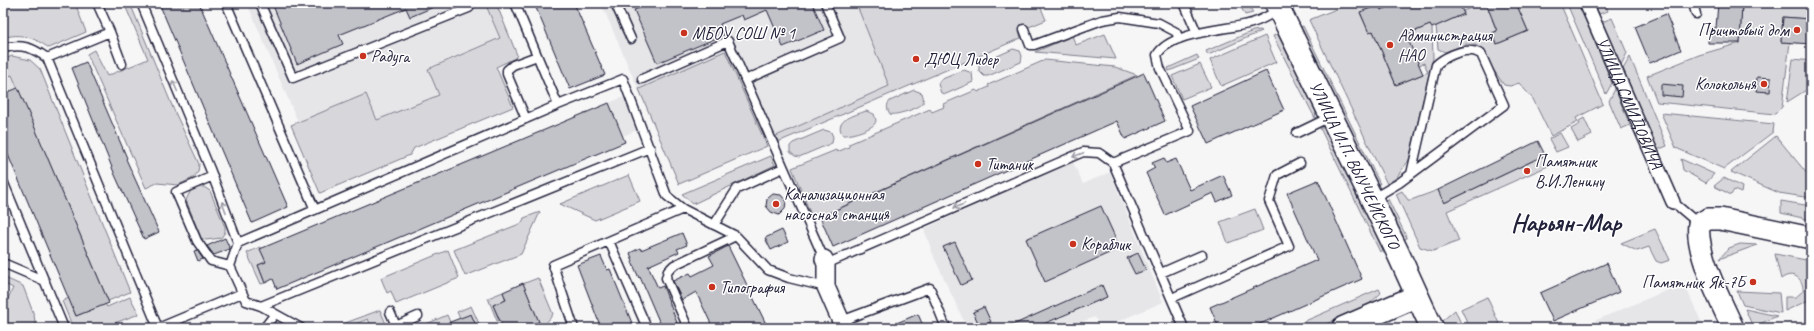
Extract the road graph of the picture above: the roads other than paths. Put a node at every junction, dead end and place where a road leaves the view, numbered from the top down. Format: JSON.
{"nodes":[{"id":1,"x":98,"y":3,"type":"edge"},
{"id":2,"x":140,"y":3,"type":"edge"},
{"id":3,"x":226,"y":3,"type":"edge"},
{"id":4,"x":260,"y":3,"type":"edge"},
{"id":5,"x":466,"y":3,"type":"edge"},
{"id":6,"x":515,"y":3,"type":"edge"},
{"id":7,"x":615,"y":3,"type":"edge"},
{"id":8,"x":824,"y":3,"type":"edge"},
{"id":9,"x":1184,"y":3,"type":"edge"},
{"id":10,"x":1586,"y":3,"type":"edge"},
{"id":11,"x":1692,"y":3,"type":"edge"},
{"id":12,"x":1279,"y":6,"type":"edge"},
{"id":13,"x":1696,"y":14,"type":"dead end"},
{"id":14,"x":1024,"y":29,"type":"dead end"},
{"id":15,"x":110,"y":32,"type":"junction"},
{"id":16,"x":1196,"y":34,"type":"junction"},
{"id":17,"x":630,"y":40,"type":"dead end"},
{"id":18,"x":1179,"y":40,"type":"junction"},
{"id":19,"x":3,"y":48,"type":"edge"},
{"id":20,"x":537,"y":56,"type":"junction"},
{"id":21,"x":47,"y":58,"type":"junction"},
{"id":22,"x":122,"y":64,"type":"dead end"},
{"id":23,"x":642,"y":79,"type":"dead end"},
{"id":24,"x":745,"y":80,"type":"junction"},
{"id":25,"x":558,"y":105,"type":"junction"},
{"id":26,"x":1331,"y":117,"type":"junction"},
{"id":27,"x":526,"y":119,"type":"junction"},
{"id":28,"x":1297,"y":133,"type":"dead end"},
{"id":29,"x":650,"y":148,"type":"junction"},
{"id":30,"x":1113,"y":163,"type":"junction"},
{"id":31,"x":1300,"y":163,"type":"dead end"},
{"id":32,"x":783,"y":168,"type":"junction"},
{"id":33,"x":1411,"y":174,"type":"junction"},
{"id":34,"x":213,"y":176,"type":"junction"},
{"id":35,"x":3,"y":181,"type":"edge"},
{"id":36,"x":1371,"y":199,"type":"junction"},
{"id":37,"x":1673,"y":202,"type":"joint"},
{"id":38,"x":683,"y":209,"type":"junction"},
{"id":39,"x":315,"y":210,"type":"junction"},
{"id":40,"x":1699,"y":224,"type":"junction"},
{"id":41,"x":714,"y":225,"type":"junction"},
{"id":42,"x":736,"y":236,"type":"junction"},
{"id":43,"x":1811,"y":238,"type":"edge"},
{"id":44,"x":609,"y":241,"type":"junction"},
{"id":45,"x":238,"y":243,"type":"junction"},
{"id":46,"x":1202,"y":255,"type":"dead end"},
{"id":47,"x":825,"y":261,"type":"junction"},
{"id":48,"x":3,"y":263,"type":"edge"},
{"id":49,"x":230,"y":266,"type":"junction"},
{"id":50,"x":1161,"y":273,"type":"junction"},
{"id":51,"x":45,"y":281,"type":"junction"},
{"id":52,"x":826,"y":287,"type":"junction"},
{"id":53,"x":242,"y":294,"type":"junction"},
{"id":54,"x":1417,"y":296,"type":"junction"},
{"id":55,"x":1172,"y":298,"type":"junction"},
{"id":56,"x":261,"y":306,"type":"junction"},
{"id":57,"x":390,"y":312,"type":"dead end"},
{"id":58,"x":275,"y":314,"type":"junction"},
{"id":59,"x":418,"y":316,"type":"dead end"},
{"id":60,"x":842,"y":325,"type":"edge"},
{"id":61,"x":396,"y":327,"type":"edge"},
{"id":62,"x":64,"y":328,"type":"edge"},
{"id":63,"x":158,"y":328,"type":"edge"},
{"id":64,"x":264,"y":328,"type":"edge"},
{"id":65,"x":301,"y":328,"type":"edge"},
{"id":66,"x":574,"y":328,"type":"edge"},
{"id":67,"x":647,"y":328,"type":"edge"},
{"id":68,"x":688,"y":328,"type":"edge"},
{"id":69,"x":946,"y":328,"type":"edge"},
{"id":70,"x":1184,"y":328,"type":"edge"},
{"id":71,"x":1343,"y":328,"type":"edge"},
{"id":72,"x":1432,"y":328,"type":"edge"},
{"id":73,"x":1733,"y":328,"type":"edge"}],
"edges":[{"from":1,"to":15,"type":"lane"},
{"from":34,"to":2,"type":"lane","one_way":true},
{"from":3,"to":39,"type":"lane"},
{"from":4,"to":5,"type":"lane"},
{"from":6,"to":20,"type":"lane"},
{"from":7,"to":17,"type":"lane"},
{"from":8,"to":24,"type":"lane"},
{"from":9,"to":16,"type":"lane"},
{"from":10,"to":37,"type":"street","name":"УЛИЦА СМИДОВИЧА"},
{"from":11,"to":13,"type":"lane"},
{"from":12,"to":16,"type":"lane"},
{"from":12,"to":26,"type":"main road","name":"УЛИЦА И.П. ВЫУЧЕЙСКОГО"},
{"from":14,"to":18,"type":"lane"},
{"from":15,"to":21,"type":"lane"},
{"from":15,"to":22,"type":"lane"},
{"from":16,"to":18,"type":"lane"},
{"from":18,"to":30,"type":"lane"},
{"from":19,"to":21,"type":"lane"},
{"from":20,"to":25,"type":"lane"},
{"from":20,"to":27,"type":"lane"},
{"from":21,"to":63,"type":"lane"},
{"from":23,"to":24,"type":"lane"},
{"from":24,"to":32,"type":"lane"},
{"from":25,"to":27,"type":"lane"},
{"from":25,"to":29,"type":"lane"},
{"from":26,"to":28,"type":"lane"},
{"from":26,"to":36,"type":"main road","name":"УЛИЦА И.П. ВЫУЧЕЙСКОГО"},
{"from":27,"to":39,"type":"lane"},
{"from":29,"to":38,"type":"lane"},
{"from":29,"to":56,"type":"lane"},
{"from":30,"to":47,"type":"lane","one_way":true},
{"from":30,"to":50,"type":"lane"},
{"from":31,"to":55,"type":"lane"},
{"from":32,"to":41,"type":"lane"},
{"from":32,"to":47,"type":"lane"},
{"from":33,"to":33,"type":"lane"},
{"from":33,"to":36,"type":"lane"},
{"from":45,"to":34,"type":"lane","one_way":true},
{"from":34,"to":49,"type":"lane"},
{"from":35,"to":51,"type":"lane"},
{"from":36,"to":54,"type":"main road","name":"УЛИЦА И.П. ВЫУЧЕЙСКОГО"},
{"from":37,"to":40,"type":"lane"},
{"from":38,"to":41,"type":"lane"},
{"from":38,"to":44,"type":"lane"},
{"from":39,"to":45,"type":"lane"},
{"from":40,"to":43,"type":"street"},
{"from":40,"to":73,"type":"street"},
{"from":41,"to":42,"type":"lane"},
{"from":42,"to":52,"type":"lane"},
{"from":42,"to":68,"type":"lane"},
{"from":44,"to":66,"type":"lane"},
{"from":44,"to":67,"type":"lane"},
{"from":45,"to":49,"type":"lane"},
{"from":46,"to":50,"type":"lane"},
{"from":47,"to":52,"type":"street"},
{"from":48,"to":51,"type":"lane"},
{"from":49,"to":53,"type":"lane"},
{"from":50,"to":55,"type":"lane"},
{"from":51,"to":62,"type":"lane"},
{"from":52,"to":60,"type":"street"},
{"from":53,"to":56,"type":"lane"},
{"from":53,"to":63,"type":"lane"},
{"from":54,"to":71,"type":"main road"},
{"from":54,"to":72,"type":"main road","name":"УЛИЦА И.П. ВЫУЧЕЙСКОГО"},
{"from":55,"to":70,"type":"lane"},
{"from":56,"to":58,"type":"lane"},
{"from":57,"to":61,"type":"lane"},
{"from":58,"to":64,"type":"lane"},
{"from":58,"to":65,"type":"lane"},
{"from":59,"to":61,"type":"lane"},
{"from":60,"to":69,"type":"lane"}]}
